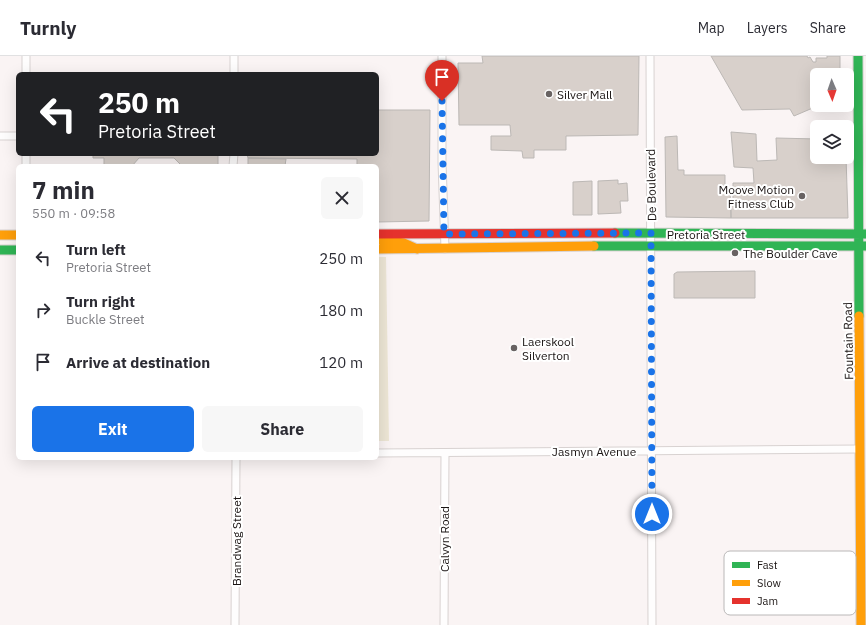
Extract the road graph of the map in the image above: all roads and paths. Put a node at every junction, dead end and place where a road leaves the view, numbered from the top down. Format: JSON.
{"nodes":[{"id":1,"x":26,"y":56,"type":"edge"},
{"id":2,"x":234,"y":56,"type":"edge"},
{"id":3,"x":442,"y":56,"type":"edge"},
{"id":4,"x":650,"y":56,"type":"edge"},
{"id":5,"x":858,"y":56,"type":"edge"},
{"id":6,"x":26,"y":72,"type":"edge"},
{"id":7,"x":234,"y":72,"type":"edge"},
{"id":8,"x":0,"y":136,"type":"edge"},
{"id":9,"x":16,"y":136,"type":"edge"},
{"id":10,"x":651,"y":233,"type":"junction"},
{"id":11,"x":379,"y":234,"type":"edge"},
{"id":12,"x":444,"y":234,"type":"junction"},
{"id":13,"x":862,"y":234,"type":"edge"},
{"id":14,"x":0,"y":235,"type":"edge"},
{"id":15,"x":16,"y":235,"type":"edge"},
{"id":16,"x":379,"y":240,"type":"edge"},
{"id":17,"x":651,"y":245,"type":"junction"},
{"id":18,"x":862,"y":246,"type":"edge"},
{"id":19,"x":379,"y":249,"type":"edge"},
{"id":20,"x":417,"y":249,"type":"junction"},
{"id":21,"x":445,"y":249,"type":"junction"},
{"id":22,"x":0,"y":250,"type":"edge"},
{"id":23,"x":16,"y":250,"type":"edge"},
{"id":24,"x":863,"y":413,"type":"edge"},
{"id":25,"x":859,"y":449,"type":"junction"},
{"id":26,"x":652,"y":451,"type":"junction"},
{"id":27,"x":445,"y":452,"type":"junction"},
{"id":28,"x":379,"y":453,"type":"edge"},
{"id":29,"x":236,"y":460,"type":"edge"},
{"id":30,"x":235,"y":625,"type":"edge"},
{"id":31,"x":444,"y":625,"type":"edge"},
{"id":32,"x":652,"y":625,"type":"edge"},
{"id":33,"x":861,"y":625,"type":"edge"}],
"edges":[{"from":1,"to":6,"type":"street"},
{"from":2,"to":7,"type":"street"},
{"from":3,"to":12,"type":"street"},
{"from":4,"to":10,"type":"street","name":"De Boulevard"},
{"from":5,"to":13,"type":"main road","name":"Fountain Road"},
{"from":8,"to":9,"type":"street"},
{"from":10,"to":12,"type":"main road","name":"Pretoria Street"},
{"from":10,"to":13,"type":"main road","name":"Pretoria Street"},
{"from":10,"to":17,"type":"street","name":"De Boulevard"},
{"from":11,"to":12,"type":"main road","name":"Pretoria Street"},
{"from":12,"to":21,"type":"street"},
{"from":13,"to":18,"type":"main road","name":"Fountain Road"},
{"from":14,"to":15,"type":"main road"},
{"from":16,"to":20,"type":"main road"},
{"from":17,"to":18,"type":"main road","name":"Pretoria Street"},
{"from":17,"to":21,"type":"main road","name":"Pretoria Street"},
{"from":17,"to":26,"type":"street","name":"De Boulevard"},
{"from":18,"to":24,"type":"main road","name":"Fountain Road"},
{"from":19,"to":20,"type":"main road","name":"Pretoria Street"},
{"from":20,"to":21,"type":"main road","name":"Pretoria Street"},
{"from":22,"to":23,"type":"main road"},
{"from":24,"to":25,"type":"main road","name":"Fountain Road"},
{"from":25,"to":26,"type":"street","name":"Jasmyn Avenue"},
{"from":25,"to":33,"type":"main road","name":"Fountain Road"},
{"from":26,"to":27,"type":"street","name":"Jasmyn Avenue"},
{"from":26,"to":32,"type":"street","name":"De Boulevard"},
{"from":27,"to":28,"type":"street","name":"Jasmyn Avenue"},
{"from":27,"to":31,"type":"street","name":"Calvyn Road"},
{"from":29,"to":30,"type":"street","name":"Brandwag Street"}]}
